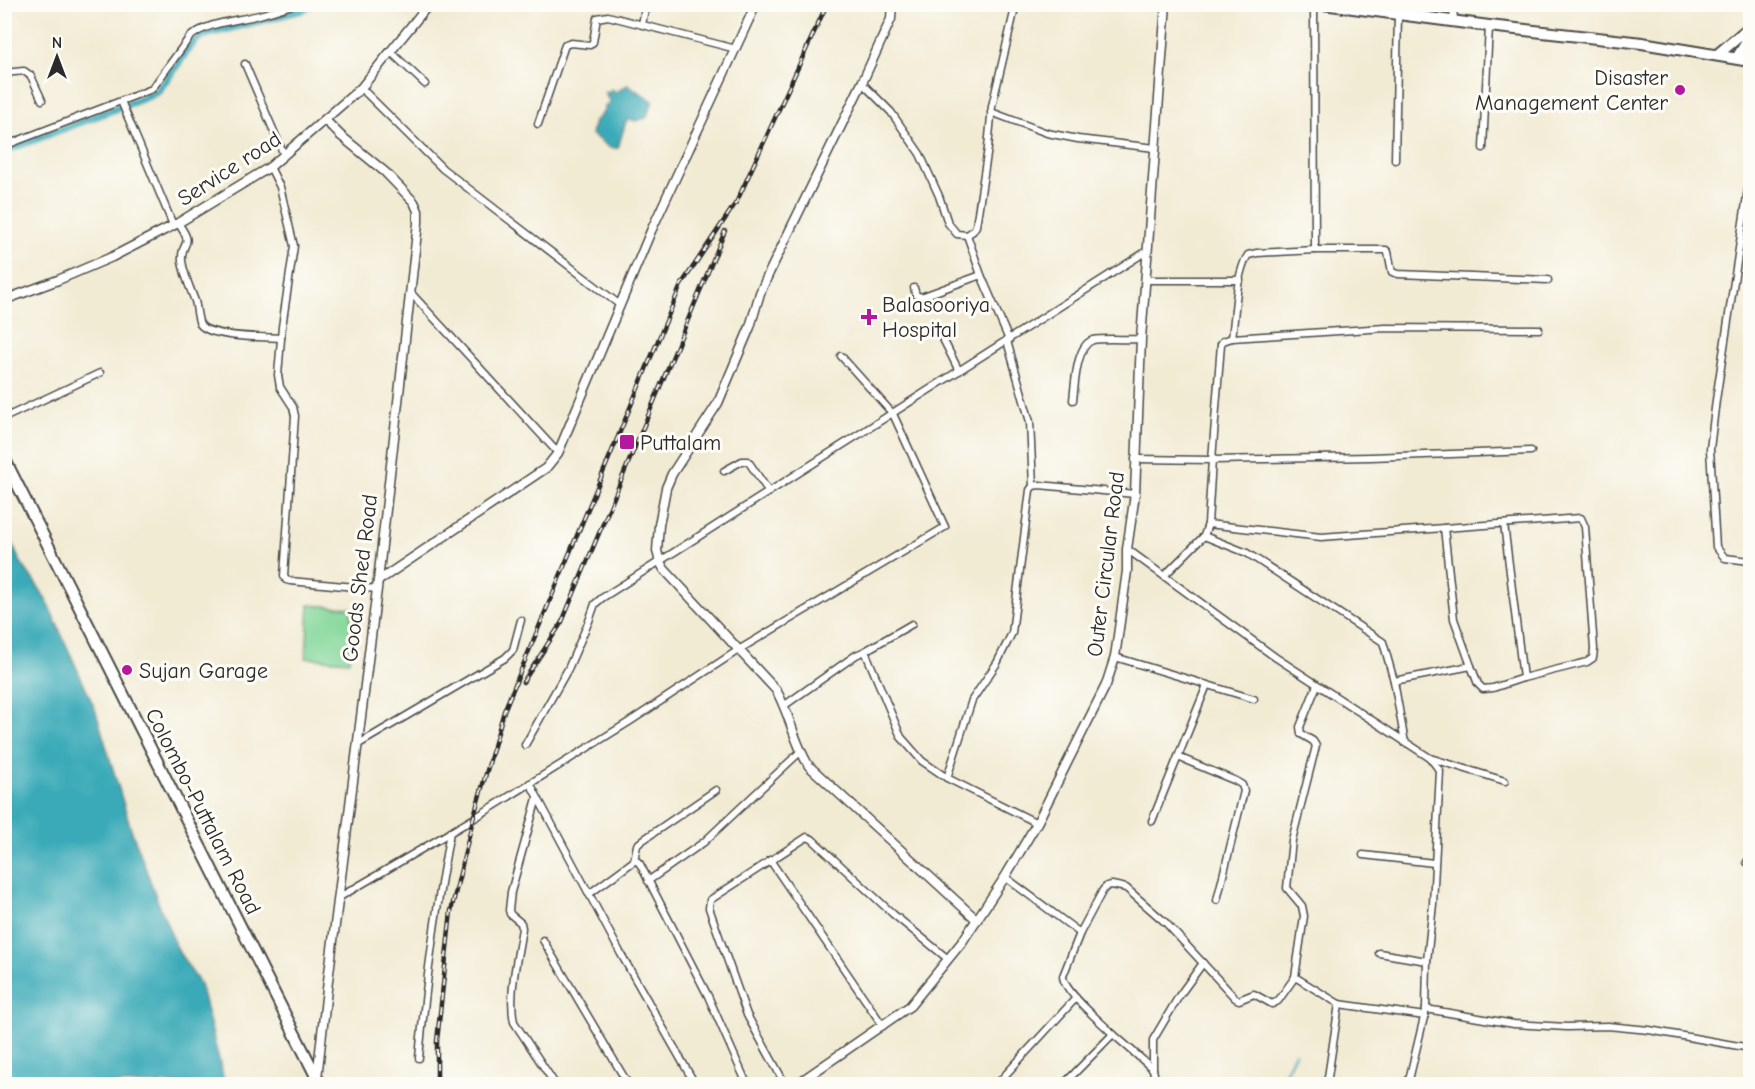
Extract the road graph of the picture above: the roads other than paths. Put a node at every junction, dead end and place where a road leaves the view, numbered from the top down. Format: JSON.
{"nodes":[{"id":1,"x":295,"y":4,"type":"edge"},
{"id":2,"x":429,"y":4,"type":"edge"},
{"id":3,"x":645,"y":4,"type":"edge"},
{"id":4,"x":756,"y":4,"type":"edge"},
{"id":5,"x":892,"y":4,"type":"edge"},
{"id":6,"x":1016,"y":4,"type":"edge"},
{"id":7,"x":1166,"y":4,"type":"edge"},
{"id":8,"x":1314,"y":4,"type":"edge"},
{"id":9,"x":1323,"y":4,"type":"edge"},
{"id":10,"x":1453,"y":4,"type":"edge"},
{"id":11,"x":1398,"y":14,"type":"junction"},
{"id":12,"x":1454,"y":22,"type":"junction"},
{"id":13,"x":642,"y":24,"type":"junction"},
{"id":14,"x":1489,"y":26,"type":"junction"},
{"id":15,"x":1750,"y":27,"type":"edge"},
{"id":16,"x":1750,"y":37,"type":"edge"},
{"id":17,"x":736,"y":49,"type":"junction"},
{"id":18,"x":391,"y":51,"type":"junction"},
{"id":19,"x":1717,"y":55,"type":"junction"},
{"id":20,"x":1737,"y":58,"type":"junction"},
{"id":21,"x":1750,"y":61,"type":"edge"},
{"id":22,"x":245,"y":64,"type":"dead end"},
{"id":23,"x":4,"y":74,"type":"edge"},
{"id":24,"x":862,"y":83,"type":"junction"},
{"id":25,"x":425,"y":84,"type":"dead end"},
{"id":26,"x":362,"y":88,"type":"junction"},
{"id":27,"x":42,"y":100,"type":"dead end"},
{"id":28,"x":121,"y":102,"type":"junction"},
{"id":29,"x":991,"y":112,"type":"junction"},
{"id":30,"x":325,"y":120,"type":"junction"},
{"id":31,"x":538,"y":124,"type":"dead end"},
{"id":32,"x":4,"y":146,"type":"edge"},
{"id":33,"x":1155,"y":148,"type":"junction"},
{"id":34,"x":1483,"y":148,"type":"dead end"},
{"id":35,"x":284,"y":155,"type":"junction"},
{"id":36,"x":1395,"y":160,"type":"dead end"},
{"id":37,"x":270,"y":167,"type":"junction"},
{"id":38,"x":1750,"y":176,"type":"edge"},
{"id":39,"x":175,"y":224,"type":"junction"},
{"id":40,"x":967,"y":235,"type":"junction"},
{"id":41,"x":1314,"y":250,"type":"junction"},
{"id":42,"x":1147,"y":251,"type":"junction"},
{"id":43,"x":981,"y":275,"type":"junction"},
{"id":44,"x":1145,"y":280,"type":"junction"},
{"id":45,"x":1240,"y":280,"type":"junction"},
{"id":46,"x":1548,"y":280,"type":"dead end"},
{"id":47,"x":914,"y":288,"type":"dead end"},
{"id":48,"x":411,"y":293,"type":"junction"},
{"id":49,"x":4,"y":300,"type":"edge"},
{"id":50,"x":620,"y":305,"type":"junction"},
{"id":51,"x":1539,"y":329,"type":"dead end"},
{"id":52,"x":940,"y":333,"type":"dead end"},
{"id":53,"x":281,"y":338,"type":"junction"},
{"id":54,"x":1232,"y":338,"type":"junction"},
{"id":55,"x":1141,"y":339,"type":"junction"},
{"id":56,"x":1008,"y":341,"type":"junction"},
{"id":57,"x":841,"y":356,"type":"dead end"},
{"id":58,"x":959,"y":371,"type":"junction"},
{"id":59,"x":100,"y":373,"type":"dead end"},
{"id":60,"x":1073,"y":400,"type":"dead end"},
{"id":61,"x":893,"y":414,"type":"junction"},
{"id":62,"x":4,"y":418,"type":"edge"},
{"id":63,"x":1531,"y":451,"type":"dead end"},
{"id":64,"x":558,"y":453,"type":"junction"},
{"id":65,"x":4,"y":458,"type":"edge"},
{"id":66,"x":1135,"y":459,"type":"junction"},
{"id":67,"x":1212,"y":459,"type":"junction"},
{"id":68,"x":724,"y":471,"type":"dead end"},
{"id":69,"x":1033,"y":486,"type":"junction"},
{"id":70,"x":769,"y":492,"type":"junction"},
{"id":71,"x":1135,"y":494,"type":"junction"},
{"id":72,"x":1208,"y":524,"type":"junction"},
{"id":73,"x":1504,"y":524,"type":"junction"},
{"id":74,"x":1444,"y":528,"type":"junction"},
{"id":75,"x":1204,"y":536,"type":"junction"},
{"id":76,"x":1127,"y":549,"type":"junction"},
{"id":77,"x":1750,"y":561,"type":"edge"},
{"id":78,"x":660,"y":562,"type":"junction"},
{"id":79,"x":1165,"y":575,"type":"junction"},
{"id":80,"x":377,"y":585,"type":"junction"},
{"id":81,"x":521,"y":620,"type":"dead end"},
{"id":82,"x":912,"y":624,"type":"dead end"},
{"id":83,"x":740,"y":649,"type":"junction"},
{"id":84,"x":865,"y":651,"type":"junction"},
{"id":85,"x":1115,"y":657,"type":"junction"},
{"id":86,"x":1471,"y":666,"type":"junction"},
{"id":87,"x":1523,"y":678,"type":"junction"},
{"id":88,"x":1394,"y":681,"type":"junction"},
{"id":89,"x":1207,"y":685,"type":"junction"},
{"id":90,"x":1317,"y":686,"type":"junction"},
{"id":91,"x":1254,"y":699,"type":"dead end"},
{"id":92,"x":785,"y":705,"type":"junction"},
{"id":93,"x":1405,"y":743,"type":"junction"},
{"id":94,"x":357,"y":745,"type":"junction"},
{"id":95,"x":525,"y":745,"type":"dead end"},
{"id":96,"x":800,"y":752,"type":"junction"},
{"id":97,"x":1178,"y":757,"type":"junction"},
{"id":98,"x":1430,"y":758,"type":"junction"},
{"id":99,"x":947,"y":778,"type":"junction"},
{"id":100,"x":1505,"y":781,"type":"dead end"},
{"id":101,"x":530,"y":783,"type":"junction"},
{"id":102,"x":716,"y":790,"type":"dead end"},
{"id":103,"x":537,"y":797,"type":"junction"},
{"id":104,"x":1152,"y":821,"type":"dead end"},
{"id":105,"x":1037,"y":823,"type":"junction"},
{"id":106,"x":450,"y":832,"type":"junction"},
{"id":107,"x":1363,"y":855,"type":"dead end"},
{"id":108,"x":770,"y":860,"type":"junction"},
{"id":109,"x":633,"y":861,"type":"junction"},
{"id":110,"x":1434,"y":863,"type":"junction"},
{"id":111,"x":1005,"y":877,"type":"junction"},
{"id":112,"x":648,"y":881,"type":"junction"},
{"id":113,"x":588,"y":894,"type":"junction"},
{"id":114,"x":338,"y":898,"type":"junction"},
{"id":115,"x":1217,"y":900,"type":"dead end"},
{"id":116,"x":977,"y":920,"type":"junction"},
{"id":117,"x":1080,"y":933,"type":"junction"},
{"id":118,"x":543,"y":940,"type":"dead end"},
{"id":119,"x":1379,"y":953,"type":"dead end"},
{"id":120,"x":948,"y":959,"type":"junction"},
{"id":121,"x":1427,"y":961,"type":"junction"},
{"id":122,"x":1203,"y":963,"type":"junction"},
{"id":123,"x":1295,"y":977,"type":"junction"},
{"id":124,"x":1076,"y":998,"type":"junction"},
{"id":125,"x":1339,"y":1004,"type":"junction"},
{"id":126,"x":1425,"y":1013,"type":"junction"},
{"id":127,"x":883,"y":1026,"type":"junction"},
{"id":128,"x":1113,"y":1034,"type":"junction"},
{"id":129,"x":1750,"y":1048,"type":"edge"},
{"id":130,"x":419,"y":1058,"type":"dead end"},
{"id":131,"x":1153,"y":1069,"type":"junction"},
{"id":132,"x":319,"y":1082,"type":"edge"},
{"id":133,"x":555,"y":1084,"type":"edge"},
{"id":134,"x":628,"y":1084,"type":"edge"},
{"id":135,"x":695,"y":1084,"type":"edge"},
{"id":136,"x":747,"y":1084,"type":"edge"},
{"id":137,"x":785,"y":1084,"type":"edge"},
{"id":138,"x":797,"y":1084,"type":"edge"},
{"id":139,"x":997,"y":1084,"type":"edge"},
{"id":140,"x":1064,"y":1084,"type":"edge"},
{"id":141,"x":1156,"y":1084,"type":"edge"},
{"id":142,"x":1327,"y":1084,"type":"edge"},
{"id":143,"x":1408,"y":1084,"type":"edge"}],
"edges":[{"from":1,"to":28,"type":"street"},
{"from":2,"to":18,"type":"street","name":"Service road"},
{"from":3,"to":13,"type":"street"},
{"from":4,"to":17,"type":"street"},
{"from":5,"to":24,"type":"street"},
{"from":6,"to":29,"type":"street"},
{"from":7,"to":33,"type":"street","name":"Outer Circular Road"},
{"from":8,"to":41,"type":"street"},
{"from":9,"to":11,"type":"main road"},
{"from":10,"to":12,"type":"street"},
{"from":11,"to":12,"type":"main road"},
{"from":11,"to":36,"type":"street"},
{"from":12,"to":14,"type":"main road"},
{"from":13,"to":17,"type":"street"},
{"from":13,"to":31,"type":"street"},
{"from":14,"to":19,"type":"main road"},
{"from":14,"to":34,"type":"street"},
{"from":15,"to":19,"type":"main road"},
{"from":16,"to":20,"type":"main road"},
{"from":17,"to":50,"type":"street"},
{"from":18,"to":25,"type":"street"},
{"from":18,"to":26,"type":"street","name":"Service road"},
{"from":19,"to":20,"type":"main road"},
{"from":20,"to":21,"type":"main road"},
{"from":22,"to":35,"type":"street"},
{"from":23,"to":27,"type":"street"},
{"from":24,"to":40,"type":"street"},
{"from":24,"to":78,"type":"street"},
{"from":26,"to":30,"type":"street","name":"Service road"},
{"from":26,"to":50,"type":"street"},
{"from":28,"to":32,"type":"street"},
{"from":28,"to":39,"type":"street"},
{"from":29,"to":33,"type":"street"},
{"from":29,"to":40,"type":"street"},
{"from":30,"to":35,"type":"street","name":"Service road"},
{"from":30,"to":48,"type":"street","name":"Goods Shed Road"},
{"from":33,"to":42,"type":"street","name":"Outer Circular Road"},
{"from":35,"to":37,"type":"street","name":"Service road"},
{"from":37,"to":39,"type":"street","name":"Service road"},
{"from":37,"to":53,"type":"street"},
{"from":38,"to":77,"type":"street"},
{"from":39,"to":49,"type":"street","name":"Service road"},
{"from":39,"to":53,"type":"street"},
{"from":40,"to":43,"type":"street"},
{"from":41,"to":45,"type":"street"},
{"from":41,"to":46,"type":"street"},
{"from":42,"to":44,"type":"street","name":"Outer Circular Road"},
{"from":42,"to":56,"type":"street"},
{"from":43,"to":47,"type":"street"},
{"from":43,"to":56,"type":"street"},
{"from":44,"to":45,"type":"street"},
{"from":44,"to":55,"type":"street","name":"Outer Circular Road"},
{"from":45,"to":54,"type":"street"},
{"from":48,"to":64,"type":"street"},
{"from":48,"to":80,"type":"street","name":"Goods Shed Road"},
{"from":50,"to":64,"type":"street"},
{"from":51,"to":54,"type":"street"},
{"from":52,"to":58,"type":"street"},
{"from":53,"to":80,"type":"street"},
{"from":54,"to":67,"type":"street"},
{"from":55,"to":60,"type":"street"},
{"from":55,"to":66,"type":"street","name":"Outer Circular Road"},
{"from":56,"to":58,"type":"street"},
{"from":56,"to":69,"type":"street"},
{"from":57,"to":61,"type":"street"},
{"from":58,"to":61,"type":"street"},
{"from":59,"to":62,"type":"street"},
{"from":61,"to":70,"type":"street"},
{"from":61,"to":83,"type":"street"},
{"from":63,"to":67,"type":"street"},
{"from":64,"to":80,"type":"street"},
{"from":65,"to":132,"type":"main road","name":"Colombo-Puttalam Road"},
{"from":66,"to":67,"type":"street"},
{"from":66,"to":71,"type":"street","name":"Outer Circular Road"},
{"from":67,"to":72,"type":"street"},
{"from":68,"to":70,"type":"street"},
{"from":69,"to":71,"type":"street"},
{"from":69,"to":99,"type":"street"},
{"from":70,"to":78,"type":"street"},
{"from":71,"to":76,"type":"street","name":"Outer Circular Road"},
{"from":72,"to":74,"type":"street"},
{"from":72,"to":75,"type":"street"},
{"from":73,"to":74,"type":"street"},
{"from":73,"to":87,"type":"street"},
{"from":73,"to":87,"type":"street"},
{"from":74,"to":86,"type":"street"},
{"from":75,"to":79,"type":"street"},
{"from":75,"to":88,"type":"street"},
{"from":76,"to":79,"type":"street"},
{"from":76,"to":85,"type":"street","name":"Outer Circular Road"},
{"from":78,"to":83,"type":"street"},
{"from":78,"to":95,"type":"street"},
{"from":79,"to":90,"type":"street"},
{"from":80,"to":94,"type":"street","name":"Goods Shed Road"},
{"from":81,"to":94,"type":"street"},
{"from":82,"to":84,"type":"street"},
{"from":83,"to":92,"type":"street"},
{"from":83,"to":101,"type":"street"},
{"from":84,"to":92,"type":"street"},
{"from":84,"to":99,"type":"street"},
{"from":85,"to":89,"type":"street"},
{"from":85,"to":105,"type":"street","name":"Outer Circular Road"},
{"from":86,"to":87,"type":"street"},
{"from":86,"to":88,"type":"street"},
{"from":88,"to":93,"type":"street"},
{"from":89,"to":91,"type":"street"},
{"from":89,"to":97,"type":"street"},
{"from":90,"to":93,"type":"street"},
{"from":90,"to":123,"type":"street"},
{"from":92,"to":96,"type":"street"},
{"from":93,"to":98,"type":"street"},
{"from":94,"to":114,"type":"street","name":"Goods Shed Road"},
{"from":96,"to":112,"type":"street"},
{"from":96,"to":116,"type":"street"},
{"from":97,"to":104,"type":"street"},
{"from":97,"to":115,"type":"street"},
{"from":98,"to":100,"type":"street"},
{"from":98,"to":110,"type":"street"},
{"from":99,"to":105,"type":"street"},
{"from":101,"to":103,"type":"street"},
{"from":101,"to":106,"type":"street"},
{"from":102,"to":109,"type":"street"},
{"from":103,"to":113,"type":"street"},
{"from":103,"to":133,"type":"street"},
{"from":105,"to":111,"type":"street","name":"Outer Circular Road"},
{"from":106,"to":114,"type":"street"},
{"from":106,"to":130,"type":"street"},
{"from":107,"to":110,"type":"street"},
{"from":108,"to":120,"type":"street"},
{"from":108,"to":127,"type":"street"},
{"from":108,"to":137,"type":"street"},
{"from":109,"to":112,"type":"street"},
{"from":109,"to":113,"type":"street"},
{"from":110,"to":121,"type":"street"},
{"from":111,"to":116,"type":"street","name":"Outer Circular Road"},
{"from":111,"to":117,"type":"street"},
{"from":112,"to":136,"type":"street"},
{"from":113,"to":135,"type":"street"},
{"from":114,"to":132,"type":"street","name":"Goods Shed Road"},
{"from":116,"to":120,"type":"street","name":"Outer Circular Road"},
{"from":117,"to":122,"type":"street"},
{"from":117,"to":124,"type":"street"},
{"from":118,"to":134,"type":"street"},
{"from":119,"to":121,"type":"street"},
{"from":120,"to":127,"type":"street","name":"Outer Circular Road"},
{"from":121,"to":126,"type":"street"},
{"from":122,"to":123,"type":"street"},
{"from":122,"to":131,"type":"street"},
{"from":123,"to":125,"type":"street"},
{"from":124,"to":128,"type":"street"},
{"from":124,"to":139,"type":"street"},
{"from":125,"to":126,"type":"street"},
{"from":125,"to":142,"type":"street"},
{"from":126,"to":129,"type":"street"},
{"from":126,"to":143,"type":"street"},
{"from":127,"to":138,"type":"street","name":"Outer Circular Road"},
{"from":128,"to":131,"type":"street"},
{"from":128,"to":140,"type":"street"},
{"from":131,"to":141,"type":"street"}]}
